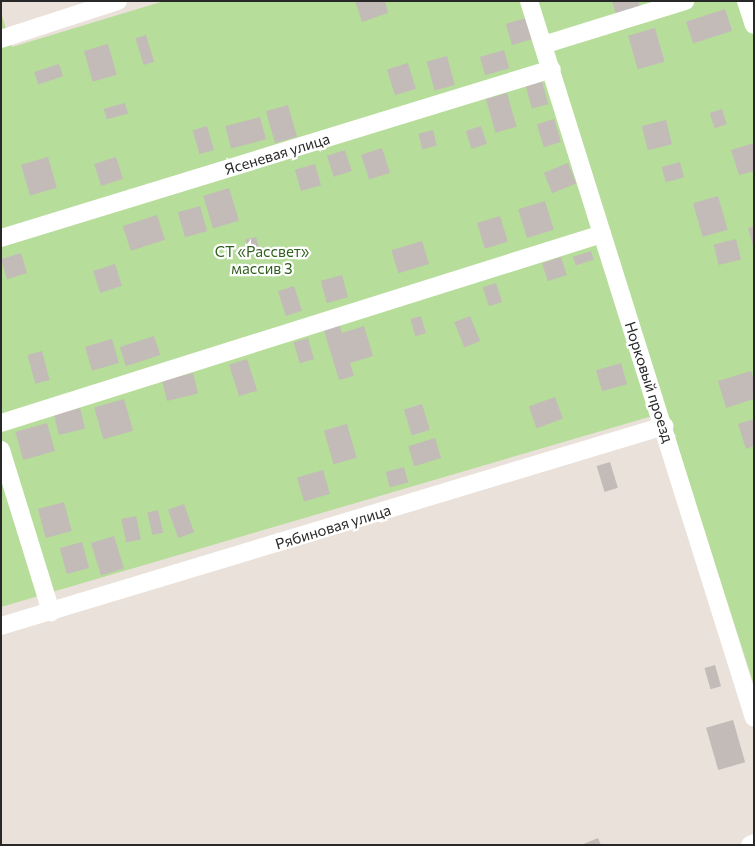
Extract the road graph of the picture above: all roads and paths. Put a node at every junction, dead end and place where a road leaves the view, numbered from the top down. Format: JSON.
{"nodes":[{"id":1,"x":118,"y":1,"type":"edge"},
{"id":2,"x":529,"y":1,"type":"edge"},
{"id":3,"x":685,"y":1,"type":"edge"},
{"id":4,"x":746,"y":1,"type":"edge"},
{"id":5,"x":754,"y":25,"type":"edge"},
{"id":6,"x":1,"y":39,"type":"edge"},
{"id":7,"x":543,"y":45,"type":"junction"},
{"id":8,"x":552,"y":69,"type":"junction"},
{"id":9,"x":602,"y":234,"type":"junction"},
{"id":10,"x":1,"y":238,"type":"edge"},
{"id":11,"x":1,"y":424,"type":"edge"},
{"id":12,"x":664,"y":426,"type":"junction"},
{"id":13,"x":1,"y":450,"type":"edge"},
{"id":14,"x":51,"y":612,"type":"junction"},
{"id":15,"x":1,"y":626,"type":"edge"},
{"id":16,"x":754,"y":718,"type":"edge"},
{"id":17,"x":754,"y":842,"type":"edge"},
{"id":18,"x":750,"y":845,"type":"edge"}],
"edges":[{"from":1,"to":6,"type":"street"},
{"from":2,"to":7,"type":"street","name":"Норковый проезд"},
{"from":3,"to":7,"type":"street"},
{"from":4,"to":5,"type":"street"},
{"from":7,"to":8,"type":"street","name":"Норковый проезд"},
{"from":8,"to":9,"type":"street","name":"Норковый проезд"},
{"from":8,"to":10,"type":"street","name":"Ясеневая улица"},
{"from":9,"to":11,"type":"street"},
{"from":9,"to":12,"type":"street","name":"Норковый проезд"},
{"from":12,"to":14,"type":"street","name":"Рябиновая улица"},
{"from":12,"to":16,"type":"street","name":"Норковый проезд"},
{"from":13,"to":14,"type":"street"},
{"from":14,"to":15,"type":"street","name":"Рябиновая улица"},
{"from":17,"to":18,"type":"street"}]}
